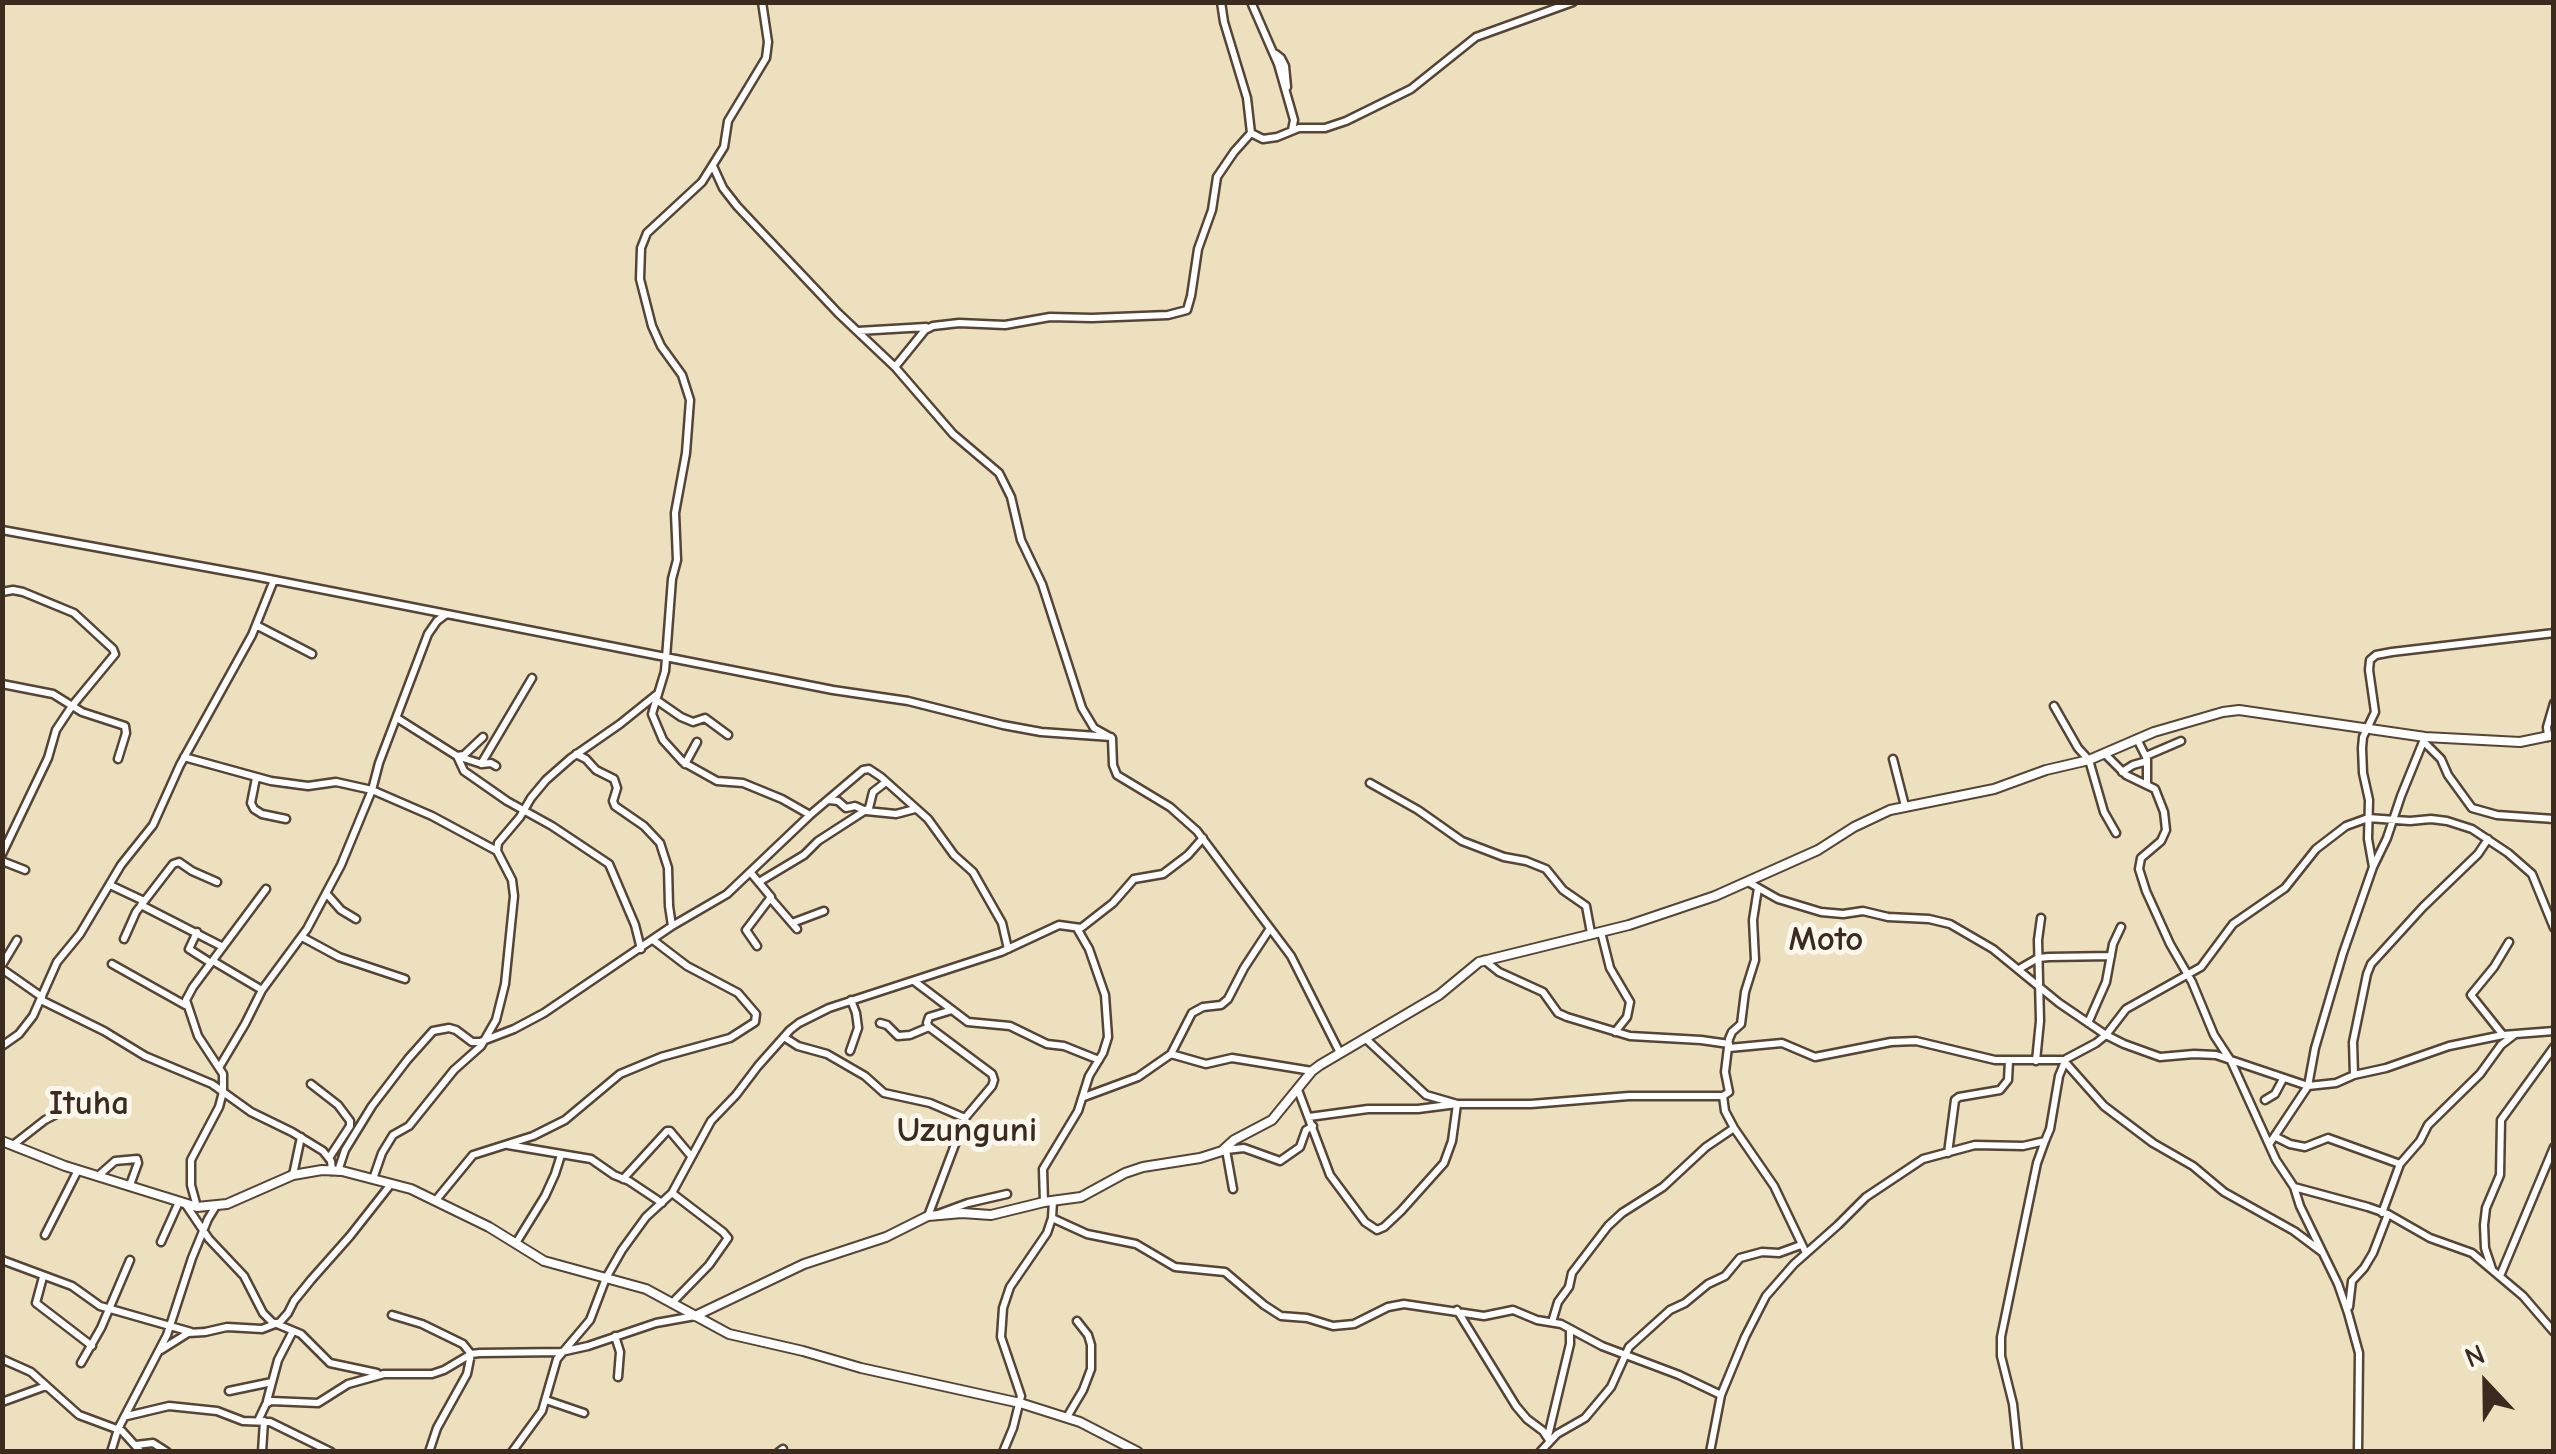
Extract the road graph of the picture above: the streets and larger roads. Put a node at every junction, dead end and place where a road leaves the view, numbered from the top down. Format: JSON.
{"nodes":[{"id":1,"x":762,"y":2,"type":"edge"},
{"id":2,"x":1221,"y":2,"type":"edge"},
{"id":3,"x":1251,"y":2,"type":"edge"},
{"id":4,"x":1573,"y":2,"type":"edge"},
{"id":5,"x":1292,"y":130,"type":"junction"},
{"id":6,"x":1251,"y":133,"type":"junction"},
{"id":7,"x":713,"y":166,"type":"junction"},
{"id":8,"x":930,"y":327,"type":"junction"},
{"id":9,"x":857,"y":332,"type":"junction"},
{"id":10,"x":895,"y":367,"type":"junction"},
{"id":11,"x":2,"y":530,"type":"edge"},
{"id":12,"x":274,"y":580,"type":"junction"},
{"id":13,"x":2,"y":592,"type":"edge"},
{"id":14,"x":446,"y":614,"type":"junction"},
{"id":15,"x":256,"y":626,"type":"junction"},
{"id":16,"x":2554,"y":633,"type":"edge"},
{"id":17,"x":312,"y":654,"type":"dead end"},
{"id":18,"x":666,"y":657,"type":"junction"},
{"id":19,"x":532,"y":678,"type":"dead end"},
{"id":20,"x":2,"y":684,"type":"edge"},
{"id":21,"x":656,"y":697,"type":"junction"},
{"id":22,"x":2554,"y":703,"type":"edge"},
{"id":23,"x":72,"y":706,"type":"junction"},
{"id":24,"x":2054,"y":706,"type":"dead end"},
{"id":25,"x":397,"y":718,"type":"junction"},
{"id":26,"x":2367,"y":728,"type":"junction"},
{"id":27,"x":728,"y":734,"type":"dead end"},
{"id":28,"x":2551,"y":736,"type":"edge"},
{"id":29,"x":483,"y":737,"type":"dead end"},
{"id":30,"x":1111,"y":737,"type":"junction"},
{"id":31,"x":2137,"y":739,"type":"junction"},
{"id":32,"x":2425,"y":739,"type":"junction"},
{"id":33,"x":2182,"y":741,"type":"dead end"},
{"id":34,"x":697,"y":742,"type":"dead end"},
{"id":35,"x":576,"y":754,"type":"junction"},
{"id":36,"x":2105,"y":754,"type":"junction"},
{"id":37,"x":458,"y":756,"type":"junction"},
{"id":38,"x":184,"y":757,"type":"junction"},
{"id":39,"x":118,"y":759,"type":"dead end"},
{"id":40,"x":1893,"y":759,"type":"dead end"},
{"id":41,"x":2147,"y":759,"type":"junction"},
{"id":42,"x":2089,"y":760,"type":"junction"},
{"id":43,"x":481,"y":764,"type":"junction"},
{"id":44,"x":685,"y":764,"type":"junction"},
{"id":45,"x":496,"y":766,"type":"dead end"},
{"id":46,"x":2122,"y":772,"type":"junction"},
{"id":47,"x":256,"y":778,"type":"junction"},
{"id":48,"x":886,"y":782,"type":"junction"},
{"id":49,"x":1370,"y":784,"type":"dead end"},
{"id":50,"x":2148,"y":784,"type":"junction"},
{"id":51,"x":372,"y":790,"type":"junction"},
{"id":52,"x":828,"y":800,"type":"junction"},
{"id":53,"x":1905,"y":806,"type":"junction"},
{"id":54,"x":914,"y":809,"type":"junction"},
{"id":55,"x":866,"y":810,"type":"junction"},
{"id":56,"x":524,"y":812,"type":"junction"},
{"id":57,"x":810,"y":815,"type":"junction"},
{"id":58,"x":2368,"y":818,"type":"junction"},
{"id":59,"x":2554,"y":818,"type":"edge"},
{"id":60,"x":286,"y":820,"type":"dead end"},
{"id":61,"x":2392,"y":821,"type":"junction"},
{"id":62,"x":2116,"y":833,"type":"dead end"},
{"id":63,"x":1203,"y":838,"type":"junction"},
{"id":64,"x":2488,"y":840,"type":"junction"},
{"id":65,"x":497,"y":850,"type":"junction"},
{"id":66,"x":2,"y":854,"type":"edge"},
{"id":67,"x":2,"y":861,"type":"edge"},
{"id":68,"x":2372,"y":867,"type":"junction"},
{"id":69,"x":25,"y":870,"type":"dead end"},
{"id":70,"x":751,"y":874,"type":"junction"},
{"id":71,"x":217,"y":882,"type":"dead end"},
{"id":72,"x":759,"y":882,"type":"junction"},
{"id":73,"x":1748,"y":882,"type":"junction"},
{"id":74,"x":110,"y":885,"type":"junction"},
{"id":75,"x":1758,"y":888,"type":"junction"},
{"id":76,"x":266,"y":889,"type":"dead end"},
{"id":77,"x":326,"y":893,"type":"junction"},
{"id":78,"x":770,"y":898,"type":"junction"},
{"id":79,"x":142,"y":903,"type":"junction"},
{"id":80,"x":824,"y":911,"type":"dead end"},
{"id":81,"x":2041,"y":918,"type":"dead end"},
{"id":82,"x":356,"y":920,"type":"dead end"},
{"id":83,"x":672,"y":926,"type":"junction"},
{"id":84,"x":2121,"y":927,"type":"dead end"},
{"id":85,"x":2554,"y":928,"type":"edge"},
{"id":86,"x":1077,"y":929,"type":"junction"},
{"id":87,"x":1269,"y":930,"type":"junction"},
{"id":88,"x":198,"y":932,"type":"junction"},
{"id":89,"x":1596,"y":932,"type":"junction"},
{"id":90,"x":302,"y":937,"type":"junction"},
{"id":91,"x":124,"y":939,"type":"dead end"},
{"id":92,"x":17,"y":940,"type":"dead end"},
{"id":93,"x":653,"y":940,"type":"junction"},
{"id":94,"x":2509,"y":942,"type":"dead end"},
{"id":95,"x":223,"y":946,"type":"junction"},
{"id":96,"x":756,"y":946,"type":"dead end"},
{"id":97,"x":641,"y":949,"type":"junction"},
{"id":98,"x":1008,"y":949,"type":"junction"},
{"id":99,"x":2111,"y":956,"type":"junction"},
{"id":100,"x":2038,"y":958,"type":"junction"},
{"id":101,"x":1484,"y":960,"type":"junction"},
{"id":102,"x":212,"y":962,"type":"junction"},
{"id":103,"x":112,"y":964,"type":"dead end"},
{"id":104,"x":2,"y":967,"type":"edge"},
{"id":105,"x":2019,"y":968,"type":"junction"},
{"id":106,"x":2188,"y":976,"type":"junction"},
{"id":107,"x":405,"y":979,"type":"dead end"},
{"id":108,"x":914,"y":981,"type":"junction"},
{"id":109,"x":2040,"y":988,"type":"junction"},
{"id":110,"x":262,"y":990,"type":"junction"},
{"id":111,"x":42,"y":999,"type":"junction"},
{"id":112,"x":851,"y":1000,"type":"junction"},
{"id":113,"x":186,"y":1005,"type":"junction"},
{"id":114,"x":952,"y":1010,"type":"junction"},
{"id":115,"x":2088,"y":1022,"type":"junction"},
{"id":116,"x":880,"y":1023,"type":"dead end"},
{"id":117,"x":929,"y":1028,"type":"junction"},
{"id":118,"x":1615,"y":1032,"type":"junction"},
{"id":119,"x":2554,"y":1032,"type":"edge"},
{"id":120,"x":2106,"y":1035,"type":"junction"},
{"id":121,"x":2503,"y":1035,"type":"junction"},
{"id":122,"x":2515,"y":1035,"type":"junction"},
{"id":123,"x":784,"y":1037,"type":"junction"},
{"id":124,"x":1366,"y":1039,"type":"junction"},
{"id":125,"x":487,"y":1040,"type":"junction"},
{"id":126,"x":4,"y":1042,"type":"edge"},
{"id":127,"x":1729,"y":1046,"type":"junction"},
{"id":128,"x":2554,"y":1047,"type":"edge"},
{"id":129,"x":850,"y":1052,"type":"dead end"},
{"id":130,"x":1340,"y":1053,"type":"junction"},
{"id":131,"x":1171,"y":1054,"type":"junction"},
{"id":132,"x":2230,"y":1059,"type":"junction"},
{"id":133,"x":1100,"y":1060,"type":"junction"},
{"id":134,"x":2065,"y":1060,"type":"junction"},
{"id":135,"x":2009,"y":1061,"type":"junction"},
{"id":136,"x":2036,"y":1061,"type":"junction"},
{"id":137,"x":220,"y":1066,"type":"junction"},
{"id":138,"x":1312,"y":1071,"type":"junction"},
{"id":139,"x":2354,"y":1075,"type":"junction"},
{"id":140,"x":2282,"y":1080,"type":"junction"},
{"id":141,"x":311,"y":1084,"type":"dead end"},
{"id":142,"x":2308,"y":1086,"type":"junction"},
{"id":143,"x":1298,"y":1090,"type":"junction"},
{"id":144,"x":224,"y":1092,"type":"junction"},
{"id":145,"x":1723,"y":1096,"type":"junction"},
{"id":146,"x":85,"y":1098,"type":"dead end"},
{"id":147,"x":1083,"y":1098,"type":"junction"},
{"id":148,"x":2264,"y":1100,"type":"dead end"},
{"id":149,"x":1457,"y":1104,"type":"junction"},
{"id":150,"x":965,"y":1118,"type":"junction"},
{"id":151,"x":1311,"y":1121,"type":"junction"},
{"id":152,"x":1734,"y":1128,"type":"junction"},
{"id":153,"x":2276,"y":1136,"type":"junction"},
{"id":154,"x":300,"y":1137,"type":"junction"},
{"id":155,"x":2,"y":1141,"type":"edge"},
{"id":156,"x":2045,"y":1142,"type":"junction"},
{"id":157,"x":506,"y":1144,"type":"junction"},
{"id":158,"x":2269,"y":1144,"type":"junction"},
{"id":159,"x":13,"y":1145,"type":"junction"},
{"id":160,"x":2554,"y":1147,"type":"edge"},
{"id":161,"x":1224,"y":1150,"type":"junction"},
{"id":162,"x":1948,"y":1153,"type":"junction"},
{"id":163,"x":561,"y":1154,"type":"junction"},
{"id":164,"x":692,"y":1156,"type":"junction"},
{"id":165,"x":329,"y":1158,"type":"junction"},
{"id":166,"x":2400,"y":1164,"type":"junction"},
{"id":167,"x":78,"y":1170,"type":"junction"},
{"id":168,"x":335,"y":1171,"type":"junction"},
{"id":169,"x":293,"y":1174,"type":"junction"},
{"id":170,"x":98,"y":1176,"type":"junction"},
{"id":171,"x":623,"y":1178,"type":"junction"},
{"id":172,"x":373,"y":1179,"type":"junction"},
{"id":173,"x":130,"y":1184,"type":"junction"},
{"id":174,"x":391,"y":1184,"type":"junction"},
{"id":175,"x":2294,"y":1187,"type":"junction"},
{"id":176,"x":1233,"y":1189,"type":"dead end"},
{"id":177,"x":672,"y":1194,"type":"junction"},
{"id":178,"x":1008,"y":1194,"type":"dead end"},
{"id":179,"x":436,"y":1200,"type":"junction"},
{"id":180,"x":1048,"y":1202,"type":"junction"},
{"id":181,"x":183,"y":1203,"type":"junction"},
{"id":182,"x":662,"y":1203,"type":"junction"},
{"id":183,"x":216,"y":1206,"type":"junction"},
{"id":184,"x":197,"y":1207,"type":"junction"},
{"id":185,"x":2385,"y":1213,"type":"junction"},
{"id":186,"x":933,"y":1215,"type":"junction"},
{"id":187,"x":1052,"y":1218,"type":"junction"},
{"id":188,"x":202,"y":1231,"type":"junction"},
{"id":189,"x":46,"y":1235,"type":"dead end"},
{"id":190,"x":161,"y":1242,"type":"dead end"},
{"id":191,"x":516,"y":1244,"type":"junction"},
{"id":192,"x":1801,"y":1245,"type":"junction"},
{"id":193,"x":2324,"y":1252,"type":"junction"},
{"id":194,"x":1806,"y":1254,"type":"junction"},
{"id":195,"x":2,"y":1260,"type":"edge"},
{"id":196,"x":130,"y":1260,"type":"dead end"},
{"id":197,"x":2496,"y":1274,"type":"junction"},
{"id":198,"x":43,"y":1277,"type":"junction"},
{"id":199,"x":606,"y":1278,"type":"junction"},
{"id":200,"x":672,"y":1303,"type":"junction"},
{"id":201,"x":109,"y":1309,"type":"junction"},
{"id":202,"x":291,"y":1309,"type":"junction"},
{"id":203,"x":1457,"y":1310,"type":"junction"},
{"id":204,"x":2348,"y":1312,"type":"junction"},
{"id":205,"x":392,"y":1315,"type":"dead end"},
{"id":206,"x":694,"y":1316,"type":"junction"},
{"id":207,"x":1077,"y":1321,"type":"dead end"},
{"id":208,"x":1552,"y":1322,"type":"junction"},
{"id":209,"x":275,"y":1325,"type":"junction"},
{"id":210,"x":169,"y":1326,"type":"junction"},
{"id":211,"x":1570,"y":1328,"type":"junction"},
{"id":212,"x":290,"y":1330,"type":"junction"},
{"id":213,"x":194,"y":1332,"type":"junction"},
{"id":214,"x":2554,"y":1332,"type":"edge"},
{"id":215,"x":615,"y":1336,"type":"junction"},
{"id":216,"x":92,"y":1346,"type":"junction"},
{"id":217,"x":161,"y":1350,"type":"junction"},
{"id":218,"x":561,"y":1352,"type":"junction"},
{"id":219,"x":471,"y":1354,"type":"junction"},
{"id":220,"x":1624,"y":1354,"type":"junction"},
{"id":221,"x":2,"y":1359,"type":"edge"},
{"id":222,"x":81,"y":1363,"type":"dead end"},
{"id":223,"x":384,"y":1374,"type":"junction"},
{"id":224,"x":618,"y":1377,"type":"dead end"},
{"id":225,"x":272,"y":1382,"type":"junction"},
{"id":226,"x":46,"y":1386,"type":"junction"},
{"id":227,"x":229,"y":1391,"type":"dead end"},
{"id":228,"x":1721,"y":1395,"type":"junction"},
{"id":229,"x":546,"y":1400,"type":"junction"},
{"id":230,"x":2,"y":1402,"type":"edge"},
{"id":231,"x":267,"y":1403,"type":"junction"},
{"id":232,"x":1020,"y":1403,"type":"junction"},
{"id":233,"x":584,"y":1413,"type":"dead end"},
{"id":234,"x":126,"y":1416,"type":"junction"},
{"id":235,"x":1067,"y":1417,"type":"junction"},
{"id":236,"x":262,"y":1421,"type":"junction"},
{"id":237,"x":118,"y":1429,"type":"junction"},
{"id":238,"x":1549,"y":1438,"type":"junction"},
{"id":239,"x":308,"y":1440,"type":"junction"},
{"id":240,"x":139,"y":1448,"type":"edge"},
{"id":241,"x":1541,"y":1451,"type":"edge"},
{"id":242,"x":111,"y":1452,"type":"edge"},
{"id":243,"x":167,"y":1452,"type":"edge"},
{"id":244,"x":262,"y":1452,"type":"edge"},
{"id":245,"x":308,"y":1452,"type":"edge"},
{"id":246,"x":332,"y":1452,"type":"edge"},
{"id":247,"x":429,"y":1452,"type":"edge"},
{"id":248,"x":512,"y":1452,"type":"edge"},
{"id":249,"x":1003,"y":1452,"type":"edge"},
{"id":250,"x":1138,"y":1452,"type":"edge"},
{"id":251,"x":1710,"y":1452,"type":"edge"},
{"id":252,"x":2018,"y":1452,"type":"edge"},
{"id":253,"x":2358,"y":1452,"type":"edge"}],
"edges":[{"from":1,"to":7,"type":"street"},
{"from":2,"to":6,"type":"street"},
{"from":3,"to":5,"type":"street"},
{"from":4,"to":5,"type":"street"},
{"from":5,"to":6,"type":"street"},
{"from":6,"to":8,"type":"street"},
{"from":7,"to":9,"type":"street"},
{"from":7,"to":18,"type":"street"},
{"from":8,"to":9,"type":"street"},
{"from":8,"to":10,"type":"street"},
{"from":9,"to":10,"type":"street"},
{"from":10,"to":30,"type":"street"},
{"from":11,"to":12,"type":"street"},
{"from":12,"to":14,"type":"street"},
{"from":12,"to":15,"type":"street"},
{"from":13,"to":23,"type":"street"},
{"from":14,"to":18,"type":"street"},
{"from":14,"to":25,"type":"street"},
{"from":15,"to":17,"type":"street"},
{"from":15,"to":38,"type":"street"},
{"from":16,"to":26,"type":"street"},
{"from":18,"to":21,"type":"street"},
{"from":18,"to":30,"type":"street"},
{"from":19,"to":43,"type":"street"},
{"from":20,"to":23,"type":"street"},
{"from":21,"to":27,"type":"street"},
{"from":21,"to":35,"type":"street"},
{"from":21,"to":44,"type":"street"},
{"from":22,"to":28,"type":"street"},
{"from":23,"to":39,"type":"street"},
{"from":23,"to":66,"type":"street"},
{"from":24,"to":42,"type":"street"},
{"from":25,"to":37,"type":"street"},
{"from":25,"to":51,"type":"street"},
{"from":26,"to":31,"type":"street"},
{"from":26,"to":32,"type":"street"},
{"from":26,"to":58,"type":"street"},
{"from":28,"to":32,"type":"street"},
{"from":29,"to":37,"type":"street"},
{"from":30,"to":63,"type":"street"},
{"from":31,"to":36,"type":"street"},
{"from":31,"to":41,"type":"street"},
{"from":32,"to":59,"type":"street"},
{"from":32,"to":61,"type":"street"},
{"from":33,"to":41,"type":"street"},
{"from":34,"to":44,"type":"street"},
{"from":35,"to":56,"type":"street"},
{"from":35,"to":83,"type":"street"},
{"from":36,"to":42,"type":"street"},
{"from":36,"to":46,"type":"street"},
{"from":37,"to":43,"type":"street"},
{"from":37,"to":56,"type":"street"},
{"from":38,"to":47,"type":"street"},
{"from":38,"to":74,"type":"street"},
{"from":40,"to":53,"type":"street"},
{"from":41,"to":46,"type":"street"},
{"from":41,"to":50,"type":"street"},
{"from":42,"to":53,"type":"street"},
{"from":42,"to":62,"type":"street"},
{"from":43,"to":45,"type":"street"},
{"from":44,"to":57,"type":"street"},
{"from":46,"to":50,"type":"street"},
{"from":47,"to":51,"type":"street"},
{"from":47,"to":60,"type":"street"},
{"from":48,"to":52,"type":"street"},
{"from":48,"to":54,"type":"street"},
{"from":48,"to":55,"type":"street"},
{"from":49,"to":89,"type":"street"},
{"from":50,"to":106,"type":"street"},
{"from":51,"to":65,"type":"street"},
{"from":51,"to":77,"type":"street"},
{"from":52,"to":55,"type":"street"},
{"from":52,"to":57,"type":"street"},
{"from":53,"to":73,"type":"street"},
{"from":54,"to":55,"type":"street"},
{"from":54,"to":98,"type":"street"},
{"from":55,"to":72,"type":"street"},
{"from":56,"to":65,"type":"street"},
{"from":56,"to":97,"type":"street"},
{"from":57,"to":70,"type":"street"},
{"from":58,"to":61,"type":"street"},
{"from":58,"to":68,"type":"street"},
{"from":58,"to":106,"type":"street"},
{"from":61,"to":64,"type":"street"},
{"from":61,"to":68,"type":"street"},
{"from":63,"to":86,"type":"street"},
{"from":63,"to":87,"type":"street"},
{"from":64,"to":85,"type":"street"},
{"from":64,"to":139,"type":"street"},
{"from":65,"to":125,"type":"street"},
{"from":67,"to":69,"type":"street"},
{"from":68,"to":142,"type":"street"},
{"from":70,"to":72,"type":"street"},
{"from":70,"to":83,"type":"street"},
{"from":71,"to":79,"type":"street"},
{"from":72,"to":78,"type":"street"},
{"from":73,"to":75,"type":"street"},
{"from":73,"to":89,"type":"street"},
{"from":74,"to":79,"type":"street"},
{"from":74,"to":111,"type":"street"},
{"from":75,"to":105,"type":"street"},
{"from":75,"to":127,"type":"street"},
{"from":76,"to":95,"type":"street"},
{"from":77,"to":82,"type":"street"},
{"from":77,"to":90,"type":"street"},
{"from":78,"to":80,"type":"street"},
{"from":78,"to":96,"type":"street"},
{"from":79,"to":88,"type":"street"},
{"from":79,"to":91,"type":"street"},
{"from":81,"to":100,"type":"street"},
{"from":83,"to":93,"type":"street"},
{"from":84,"to":99,"type":"street"},
{"from":86,"to":98,"type":"street"},
{"from":86,"to":133,"type":"street"},
{"from":87,"to":130,"type":"street"},
{"from":87,"to":131,"type":"street"},
{"from":88,"to":95,"type":"street"},
{"from":88,"to":102,"type":"street"},
{"from":89,"to":101,"type":"street"},
{"from":89,"to":118,"type":"street"},
{"from":90,"to":107,"type":"street"},
{"from":90,"to":110,"type":"street"},
{"from":92,"to":104,"type":"street"},
{"from":93,"to":97,"type":"street"},
{"from":93,"to":157,"type":"street"},
{"from":94,"to":121,"type":"street"},
{"from":95,"to":102,"type":"street"},
{"from":97,"to":125,"type":"street"},
{"from":98,"to":108,"type":"street"},
{"from":99,"to":100,"type":"street"},
{"from":99,"to":115,"type":"street"},
{"from":100,"to":105,"type":"street"},
{"from":100,"to":109,"type":"street"},
{"from":101,"to":118,"type":"street"},
{"from":101,"to":124,"type":"street"},
{"from":102,"to":110,"type":"street"},
{"from":102,"to":113,"type":"street"},
{"from":103,"to":113,"type":"street"},
{"from":104,"to":111,"type":"street"},
{"from":105,"to":109,"type":"street"},
{"from":106,"to":120,"type":"street"},
{"from":106,"to":132,"type":"street"},
{"from":108,"to":112,"type":"street"},
{"from":108,"to":114,"type":"street"},
{"from":109,"to":115,"type":"street"},
{"from":109,"to":136,"type":"street"},
{"from":110,"to":137,"type":"street"},
{"from":111,"to":126,"type":"street"},
{"from":111,"to":144,"type":"street"},
{"from":112,"to":123,"type":"street"},
{"from":112,"to":129,"type":"street"},
{"from":113,"to":137,"type":"street"},
{"from":114,"to":117,"type":"street"},
{"from":114,"to":133,"type":"street"},
{"from":115,"to":120,"type":"street"},
{"from":116,"to":117,"type":"street"},
{"from":117,"to":150,"type":"street"},
{"from":118,"to":127,"type":"street"},
{"from":119,"to":122,"type":"street"},
{"from":120,"to":132,"type":"street"},
{"from":120,"to":134,"type":"street"},
{"from":121,"to":122,"type":"street"},
{"from":121,"to":139,"type":"street"},
{"from":122,"to":166,"type":"street"},
{"from":123,"to":150,"type":"street"},
{"from":123,"to":164,"type":"street"},
{"from":124,"to":130,"type":"street"},
{"from":124,"to":149,"type":"street"},
{"from":125,"to":168,"type":"street"},
{"from":125,"to":172,"type":"street"},
{"from":127,"to":135,"type":"street"},
{"from":127,"to":145,"type":"street"},
{"from":128,"to":197,"type":"street"},
{"from":130,"to":138,"type":"street"},
{"from":131,"to":138,"type":"street"},
{"from":131,"to":147,"type":"street"},
{"from":132,"to":140,"type":"street"},
{"from":132,"to":158,"type":"street"},
{"from":133,"to":147,"type":"street"},
{"from":134,"to":136,"type":"street"},
{"from":134,"to":156,"type":"street"},
{"from":134,"to":193,"type":"street"},
{"from":135,"to":136,"type":"street"},
{"from":135,"to":162,"type":"street"},
{"from":137,"to":144,"type":"street"},
{"from":138,"to":143,"type":"street"},
{"from":139,"to":142,"type":"street"},
{"from":140,"to":142,"type":"street"},
{"from":140,"to":148,"type":"street"},
{"from":141,"to":165,"type":"street"},
{"from":142,"to":153,"type":"street"},
{"from":143,"to":151,"type":"street"},
{"from":143,"to":161,"type":"street"},
{"from":144,"to":154,"type":"street"},
{"from":144,"to":184,"type":"street"},
{"from":145,"to":149,"type":"street"},
{"from":145,"to":152,"type":"street"},
{"from":146,"to":159,"type":"street"},
{"from":147,"to":180,"type":"street"},
{"from":149,"to":151,"type":"street"},
{"from":149,"to":151,"type":"street"},
{"from":150,"to":186,"type":"street"},
{"from":151,"to":161,"type":"street"},
{"from":152,"to":192,"type":"street"},
{"from":152,"to":208,"type":"street"},
{"from":153,"to":158,"type":"street"},
{"from":153,"to":166,"type":"street"},
{"from":154,"to":165,"type":"street"},
{"from":154,"to":169,"type":"street"},
{"from":155,"to":159,"type":"street"},
{"from":156,"to":162,"type":"street"},
{"from":156,"to":252,"type":"street"},
{"from":157,"to":163,"type":"street"},
{"from":157,"to":179,"type":"street"},
{"from":158,"to":175,"type":"street"},
{"from":159,"to":167,"type":"street"},
{"from":160,"to":197,"type":"street"},
{"from":161,"to":176,"type":"street"},
{"from":161,"to":180,"type":"street"},
{"from":162,"to":194,"type":"street"},
{"from":163,"to":171,"type":"street"},
{"from":163,"to":191,"type":"street"},
{"from":164,"to":171,"type":"street"},
{"from":164,"to":177,"type":"street"},
{"from":165,"to":168,"type":"street"},
{"from":166,"to":185,"type":"street"},
{"from":167,"to":170,"type":"street"},
{"from":167,"to":189,"type":"street"},
{"from":168,"to":169,"type":"street"},
{"from":168,"to":172,"type":"street"},
{"from":169,"to":183,"type":"street"},
{"from":170,"to":173,"type":"street"},
{"from":170,"to":173,"type":"street"},
{"from":171,"to":182,"type":"street"},
{"from":172,"to":174,"type":"street"},
{"from":173,"to":181,"type":"street"},
{"from":174,"to":179,"type":"street"},
{"from":174,"to":202,"type":"street"},
{"from":175,"to":185,"type":"street"},
{"from":175,"to":193,"type":"street"},
{"from":177,"to":182,"type":"street"},
{"from":177,"to":200,"type":"street"},
{"from":178,"to":186,"type":"street"},
{"from":179,"to":191,"type":"street"},
{"from":180,"to":186,"type":"street"},
{"from":180,"to":187,"type":"street"},
{"from":181,"to":184,"type":"street"},
{"from":181,"to":188,"type":"street"},
{"from":181,"to":190,"type":"street"},
{"from":182,"to":199,"type":"street"},
{"from":183,"to":184,"type":"street"},
{"from":183,"to":188,"type":"street"},
{"from":185,"to":197,"type":"street"},
{"from":185,"to":204,"type":"street"},
{"from":186,"to":206,"type":"street"},
{"from":187,"to":203,"type":"street"},
{"from":187,"to":232,"type":"street"},
{"from":188,"to":209,"type":"street"},
{"from":188,"to":210,"type":"street"},
{"from":191,"to":199,"type":"street"},
{"from":192,"to":194,"type":"street"},
{"from":192,"to":220,"type":"street"},
{"from":193,"to":204,"type":"street"},
{"from":194,"to":228,"type":"street"},
{"from":195,"to":198,"type":"street"},
{"from":196,"to":201,"type":"street"},
{"from":197,"to":214,"type":"street"},
{"from":198,"to":201,"type":"street"},
{"from":198,"to":216,"type":"street"},
{"from":199,"to":200,"type":"street"},
{"from":199,"to":218,"type":"street"},
{"from":200,"to":206,"type":"street"},
{"from":201,"to":210,"type":"street"},
{"from":201,"to":216,"type":"street"},
{"from":202,"to":209,"type":"street"},
{"from":202,"to":212,"type":"street"},
{"from":203,"to":208,"type":"street"},
{"from":203,"to":238,"type":"street"},
{"from":204,"to":253,"type":"street"},
{"from":205,"to":219,"type":"street"},
{"from":206,"to":215,"type":"street"},
{"from":206,"to":232,"type":"street"},
{"from":207,"to":235,"type":"street"},
{"from":208,"to":211,"type":"street"},
{"from":209,"to":212,"type":"street"},
{"from":209,"to":213,"type":"street"},
{"from":210,"to":213,"type":"street"},
{"from":210,"to":217,"type":"street"},
{"from":211,"to":220,"type":"street"},
{"from":211,"to":238,"type":"street"},
{"from":212,"to":223,"type":"street"},
{"from":212,"to":225,"type":"street"},
{"from":213,"to":217,"type":"street"},
{"from":215,"to":218,"type":"street"},
{"from":215,"to":224,"type":"street"},
{"from":216,"to":222,"type":"street"},
{"from":217,"to":234,"type":"street"},
{"from":218,"to":219,"type":"street"},
{"from":218,"to":229,"type":"street"},
{"from":219,"to":223,"type":"street"},
{"from":219,"to":247,"type":"street"},
{"from":220,"to":228,"type":"street"},
{"from":220,"to":238,"type":"street"},
{"from":221,"to":226,"type":"street"},
{"from":223,"to":231,"type":"street"},
{"from":225,"to":227,"type":"street"},
{"from":225,"to":231,"type":"street"},
{"from":226,"to":230,"type":"street"},
{"from":226,"to":237,"type":"street"},
{"from":228,"to":251,"type":"street"},
{"from":229,"to":233,"type":"street"},
{"from":229,"to":248,"type":"street"},
{"from":231,"to":236,"type":"street"},
{"from":232,"to":235,"type":"street"},
{"from":232,"to":249,"type":"street"},
{"from":234,"to":236,"type":"street"},
{"from":234,"to":237,"type":"street"},
{"from":235,"to":250,"type":"street"},
{"from":236,"to":239,"type":"street"},
{"from":236,"to":244,"type":"street"},
{"from":237,"to":240,"type":"street"},
{"from":237,"to":242,"type":"street"},
{"from":238,"to":241,"type":"street"},
{"from":239,"to":245,"type":"street"},
{"from":239,"to":246,"type":"street"},
{"from":240,"to":243,"type":"street"}]}
